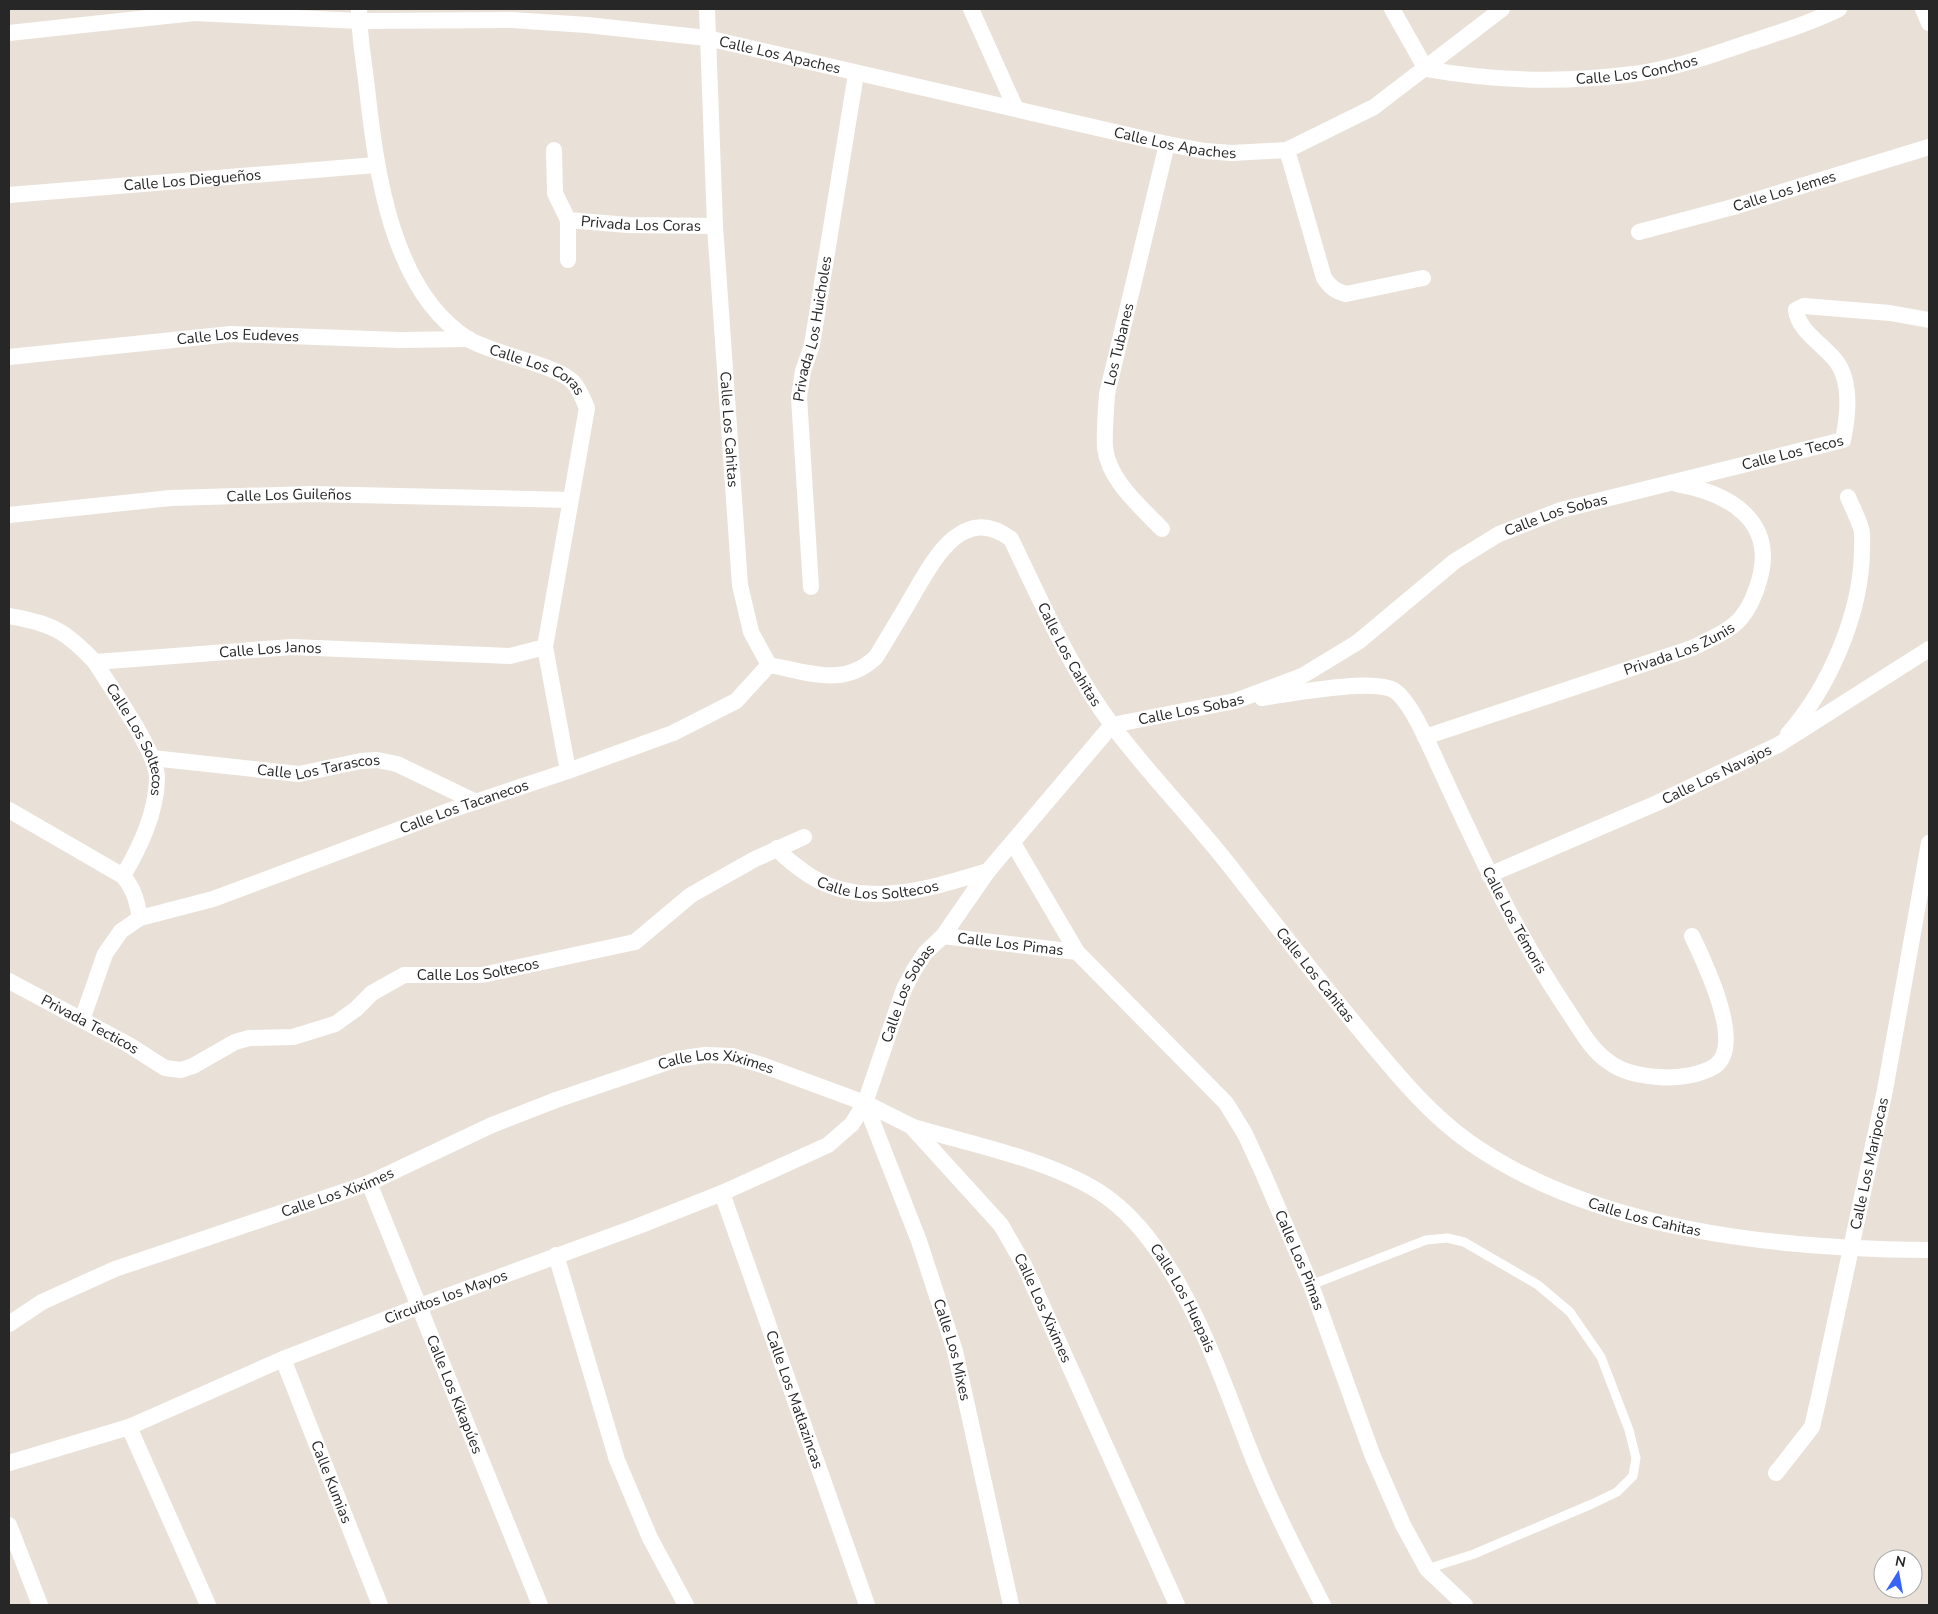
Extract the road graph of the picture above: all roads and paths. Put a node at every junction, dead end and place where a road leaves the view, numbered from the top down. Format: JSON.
{"nodes":[{"id":1,"x":707,"y":9,"type":"edge"},
{"id":2,"x":971,"y":9,"type":"edge"},
{"id":3,"x":1392,"y":9,"type":"edge"},
{"id":4,"x":1502,"y":9,"type":"edge"},
{"id":5,"x":1839,"y":9,"type":"edge"},
{"id":6,"x":1923,"y":9,"type":"edge"},
{"id":7,"x":359,"y":15,"type":"edge"},
{"id":8,"x":1811,"y":15,"type":"edge"},
{"id":9,"x":1929,"y":23,"type":"edge"},
{"id":10,"x":9,"y":33,"type":"edge"},
{"id":11,"x":707,"y":38,"type":"junction"},
{"id":12,"x":1426,"y":69,"type":"junction"},
{"id":13,"x":856,"y":74,"type":"junction"},
{"id":14,"x":1016,"y":109,"type":"junction"},
{"id":15,"x":1167,"y":144,"type":"junction"},
{"id":16,"x":1929,"y":147,"type":"edge"},
{"id":17,"x":554,"y":150,"type":"dead end"},
{"id":18,"x":1287,"y":150,"type":"junction"},
{"id":19,"x":376,"y":165,"type":"junction"},
{"id":20,"x":9,"y":195,"type":"edge"},
{"id":21,"x":568,"y":220,"type":"junction"},
{"id":22,"x":716,"y":226,"type":"junction"},
{"id":23,"x":1639,"y":232,"type":"dead end"},
{"id":24,"x":568,"y":260,"type":"dead end"},
{"id":25,"x":1423,"y":278,"type":"dead end"},
{"id":26,"x":1929,"y":320,"type":"edge"},
{"id":27,"x":469,"y":339,"type":"junction"},
{"id":28,"x":9,"y":357,"type":"edge"},
{"id":29,"x":1670,"y":482,"type":"junction"},
{"id":30,"x":1848,"y":497,"type":"dead end"},
{"id":31,"x":570,"y":500,"type":"junction"},
{"id":32,"x":9,"y":515,"type":"edge"},
{"id":33,"x":1162,"y":529,"type":"dead end"},
{"id":34,"x":811,"y":587,"type":"dead end"},
{"id":35,"x":9,"y":616,"type":"edge"},
{"id":36,"x":545,"y":647,"type":"junction"},
{"id":37,"x":1929,"y":649,"type":"edge"},
{"id":38,"x":95,"y":662,"type":"junction"},
{"id":39,"x":769,"y":665,"type":"junction"},
{"id":40,"x":1235,"y":701,"type":"junction"},
{"id":41,"x":1112,"y":725,"type":"junction"},
{"id":42,"x":1425,"y":737,"type":"junction"},
{"id":43,"x":1778,"y":745,"type":"junction"},
{"id":44,"x":152,"y":758,"type":"junction"},
{"id":45,"x":568,"y":771,"type":"junction"},
{"id":46,"x":476,"y":802,"type":"junction"},
{"id":47,"x":9,"y":810,"type":"edge"},
{"id":48,"x":804,"y":837,"type":"dead end"},
{"id":49,"x":1013,"y":842,"type":"junction"},
{"id":50,"x":1929,"y":843,"type":"edge"},
{"id":51,"x":777,"y":848,"type":"junction"},
{"id":52,"x":988,"y":871,"type":"junction"},
{"id":53,"x":1489,"y":875,"type":"junction"},
{"id":54,"x":123,"y":876,"type":"junction"},
{"id":55,"x":140,"y":918,"type":"junction"},
{"id":56,"x":943,"y":936,"type":"junction"},
{"id":57,"x":1692,"y":936,"type":"dead end"},
{"id":58,"x":1077,"y":952,"type":"junction"},
{"id":59,"x":9,"y":981,"type":"edge"},
{"id":60,"x":82,"y":1020,"type":"junction"},
{"id":61,"x":172,"y":1070,"type":"joint"},
{"id":62,"x":864,"y":1103,"type":"junction"},
{"id":63,"x":911,"y":1126,"type":"junction"},
{"id":64,"x":369,"y":1183,"type":"junction"},
{"id":65,"x":722,"y":1193,"type":"junction"},
{"id":66,"x":1852,"y":1250,"type":"junction"},
{"id":67,"x":1929,"y":1250,"type":"edge"},
{"id":68,"x":556,"y":1255,"type":"junction"},
{"id":69,"x":1311,"y":1285,"type":"junction"},
{"id":70,"x":420,"y":1306,"type":"junction"},
{"id":71,"x":9,"y":1324,"type":"edge"},
{"id":72,"x":283,"y":1359,"type":"junction"},
{"id":73,"x":129,"y":1427,"type":"junction"},
{"id":74,"x":9,"y":1463,"type":"edge"},
{"id":75,"x":1776,"y":1473,"type":"dead end"},
{"id":76,"x":9,"y":1525,"type":"edge"},
{"id":77,"x":1427,"y":1568,"type":"junction"},
{"id":78,"x":40,"y":1605,"type":"edge"},
{"id":79,"x":208,"y":1605,"type":"edge"},
{"id":80,"x":380,"y":1605,"type":"edge"},
{"id":81,"x":540,"y":1605,"type":"edge"},
{"id":82,"x":686,"y":1605,"type":"edge"},
{"id":83,"x":867,"y":1605,"type":"edge"},
{"id":84,"x":1011,"y":1605,"type":"edge"},
{"id":85,"x":1177,"y":1605,"type":"edge"},
{"id":86,"x":1323,"y":1605,"type":"edge"},
{"id":87,"x":1465,"y":1605,"type":"edge"}],
"edges":[{"from":1,"to":11,"type":"street","name":"Calle Los Cahitas"},
{"from":2,"to":14,"type":"street"},
{"from":3,"to":12,"type":"street"},
{"from":4,"to":12,"type":"street","name":"Calle Los Apaches"},
{"from":5,"to":8,"type":"street","name":"Calle Los Conchos"},
{"from":6,"to":9,"type":"street"},
{"from":7,"to":10,"type":"street","name":"Calle Los Apaches"},
{"from":7,"to":11,"type":"street","name":"Calle Los Apaches"},
{"from":7,"to":19,"type":"street","name":"Calle Los Coras"},
{"from":8,"to":12,"type":"street","name":"Calle Los Conchos"},
{"from":11,"to":13,"type":"street","name":"Calle Los Apaches"},
{"from":11,"to":22,"type":"street","name":"Calle Los Cahitas"},
{"from":12,"to":18,"type":"street","name":"Calle Los Apaches"},
{"from":13,"to":14,"type":"street","name":"Calle Los Apaches"},
{"from":13,"to":34,"type":"street","name":"Privada Los Huicholes"},
{"from":14,"to":15,"type":"street","name":"Calle Los Apaches"},
{"from":15,"to":18,"type":"street","name":"Calle Los Apaches"},
{"from":15,"to":33,"type":"street","name":"Los Tubanes"},
{"from":16,"to":23,"type":"street","name":"Calle Los Jemes"},
{"from":17,"to":21,"type":"street","name":"Privada Los Coras"},
{"from":18,"to":25,"type":"street"},
{"from":19,"to":20,"type":"street","name":"Calle Los Diegueños"},
{"from":19,"to":27,"type":"street","name":"Calle Los Coras"},
{"from":21,"to":22,"type":"street","name":"Privada Los Coras"},
{"from":21,"to":24,"type":"street","name":"Privada Los Coras"},
{"from":22,"to":39,"type":"street","name":"Calle Los Cahitas"},
{"from":26,"to":29,"type":"street","name":"Calle Los Tecos"},
{"from":27,"to":28,"type":"street","name":"Calle Los Eudeves"},
{"from":27,"to":31,"type":"street","name":"Calle Los Coras"},
{"from":29,"to":40,"type":"street","name":"Calle Los Sobas"},
{"from":29,"to":42,"type":"street","name":"Privada Los Zunis"},
{"from":30,"to":43,"type":"street"},
{"from":31,"to":32,"type":"street","name":"Calle Los Guileños"},
{"from":31,"to":36,"type":"street","name":"Calle Los Coras"},
{"from":35,"to":38,"type":"street"},
{"from":36,"to":38,"type":"street","name":"Calle Los Janos"},
{"from":36,"to":45,"type":"street","name":"Calle Los Coras"},
{"from":37,"to":43,"type":"street","name":"Calle Los Navajos"},
{"from":38,"to":44,"type":"street","name":"Calle Los Soltecos"},
{"from":39,"to":41,"type":"street","name":"Calle Los Cahitas"},
{"from":39,"to":45,"type":"street","name":"Calle Los Tacanecos"},
{"from":40,"to":41,"type":"street","name":"Calle Los Sobas"},
{"from":40,"to":42,"type":"street","name":"Calle Los Témoris"},
{"from":41,"to":49,"type":"street","name":"Calle Los Sobas"},
{"from":41,"to":66,"type":"street","name":"Calle Los Cahitas"},
{"from":42,"to":53,"type":"street","name":"Calle Los Témoris"},
{"from":43,"to":53,"type":"street","name":"Calle Los Navajos"},
{"from":44,"to":46,"type":"street","name":"Calle Los Tarascos"},
{"from":44,"to":54,"type":"street","name":"Calle Los Soltecos"},
{"from":45,"to":46,"type":"street","name":"Calle Los Tacanecos"},
{"from":46,"to":55,"type":"street","name":"Calle Los Tacanecos"},
{"from":47,"to":54,"type":"street"},
{"from":48,"to":51,"type":"street","name":"Calle Los Soltecos"},
{"from":49,"to":52,"type":"street","name":"Calle Los Sobas"},
{"from":49,"to":58,"type":"street","name":"Calle Los Pimas"},
{"from":50,"to":66,"type":"street","name":"Calle Los Maripocas"},
{"from":51,"to":52,"type":"street","name":"Calle Los Soltecos"},
{"from":51,"to":61,"type":"street","name":"Calle Los Soltecos"},
{"from":52,"to":56,"type":"street","name":"Calle Los Sobas"},
{"from":53,"to":57,"type":"street","name":"Calle Los Témoris"},
{"from":54,"to":55,"type":"street"},
{"from":55,"to":60,"type":"street","name":"Calle Los Tacanecos"},
{"from":56,"to":58,"type":"street","name":"Calle Los Pimas"},
{"from":56,"to":62,"type":"street","name":"Calle Los Sobas"},
{"from":58,"to":69,"type":"street","name":"Calle Los Pimas"},
{"from":59,"to":60,"type":"street","name":"Privada Tecticos"},
{"from":60,"to":61,"type":"street","name":"Privada Tecticos"},
{"from":62,"to":63,"type":"street","name":"Calle Los Xiximes"},
{"from":62,"to":64,"type":"street","name":"Calle Los Xiximes"},
{"from":62,"to":65,"type":"street","name":"Circuitos los Mayos"},
{"from":62,"to":84,"type":"street","name":"Calle Los Mixes"},
{"from":63,"to":85,"type":"street","name":"Calle Los Xiximes"},
{"from":63,"to":86,"type":"street","name":"Calle Los Huepais"},
{"from":64,"to":70,"type":"street","name":"Calle Los Kikapúes"},
{"from":64,"to":71,"type":"street","name":"Calle Los Xiximes"},
{"from":65,"to":68,"type":"street","name":"Circuitos los Mayos"},
{"from":65,"to":83,"type":"street","name":"Calle Los Matlazincas"},
{"from":66,"to":67,"type":"street","name":"Calle Los Cahitas"},
{"from":66,"to":75,"type":"street","name":"Calle Los Maripocas"},
{"from":68,"to":70,"type":"street","name":"Circuitos los Mayos"},
{"from":68,"to":82,"type":"street"},
{"from":69,"to":77,"type":"street","name":"Calle Los Pimas"},
{"from":69,"to":77,"type":"lane"},
{"from":70,"to":72,"type":"street","name":"Circuitos los Mayos"},
{"from":70,"to":81,"type":"street","name":"Calle Los Kikapúes"},
{"from":72,"to":73,"type":"street","name":"Circuitos los Mayos"},
{"from":72,"to":80,"type":"street","name":"Calle Kumias"},
{"from":73,"to":74,"type":"street","name":"Circuitos los Mayos"},
{"from":73,"to":79,"type":"street"},
{"from":76,"to":78,"type":"street"},
{"from":77,"to":87,"type":"street","name":"Calle Los Pimas"}]}
